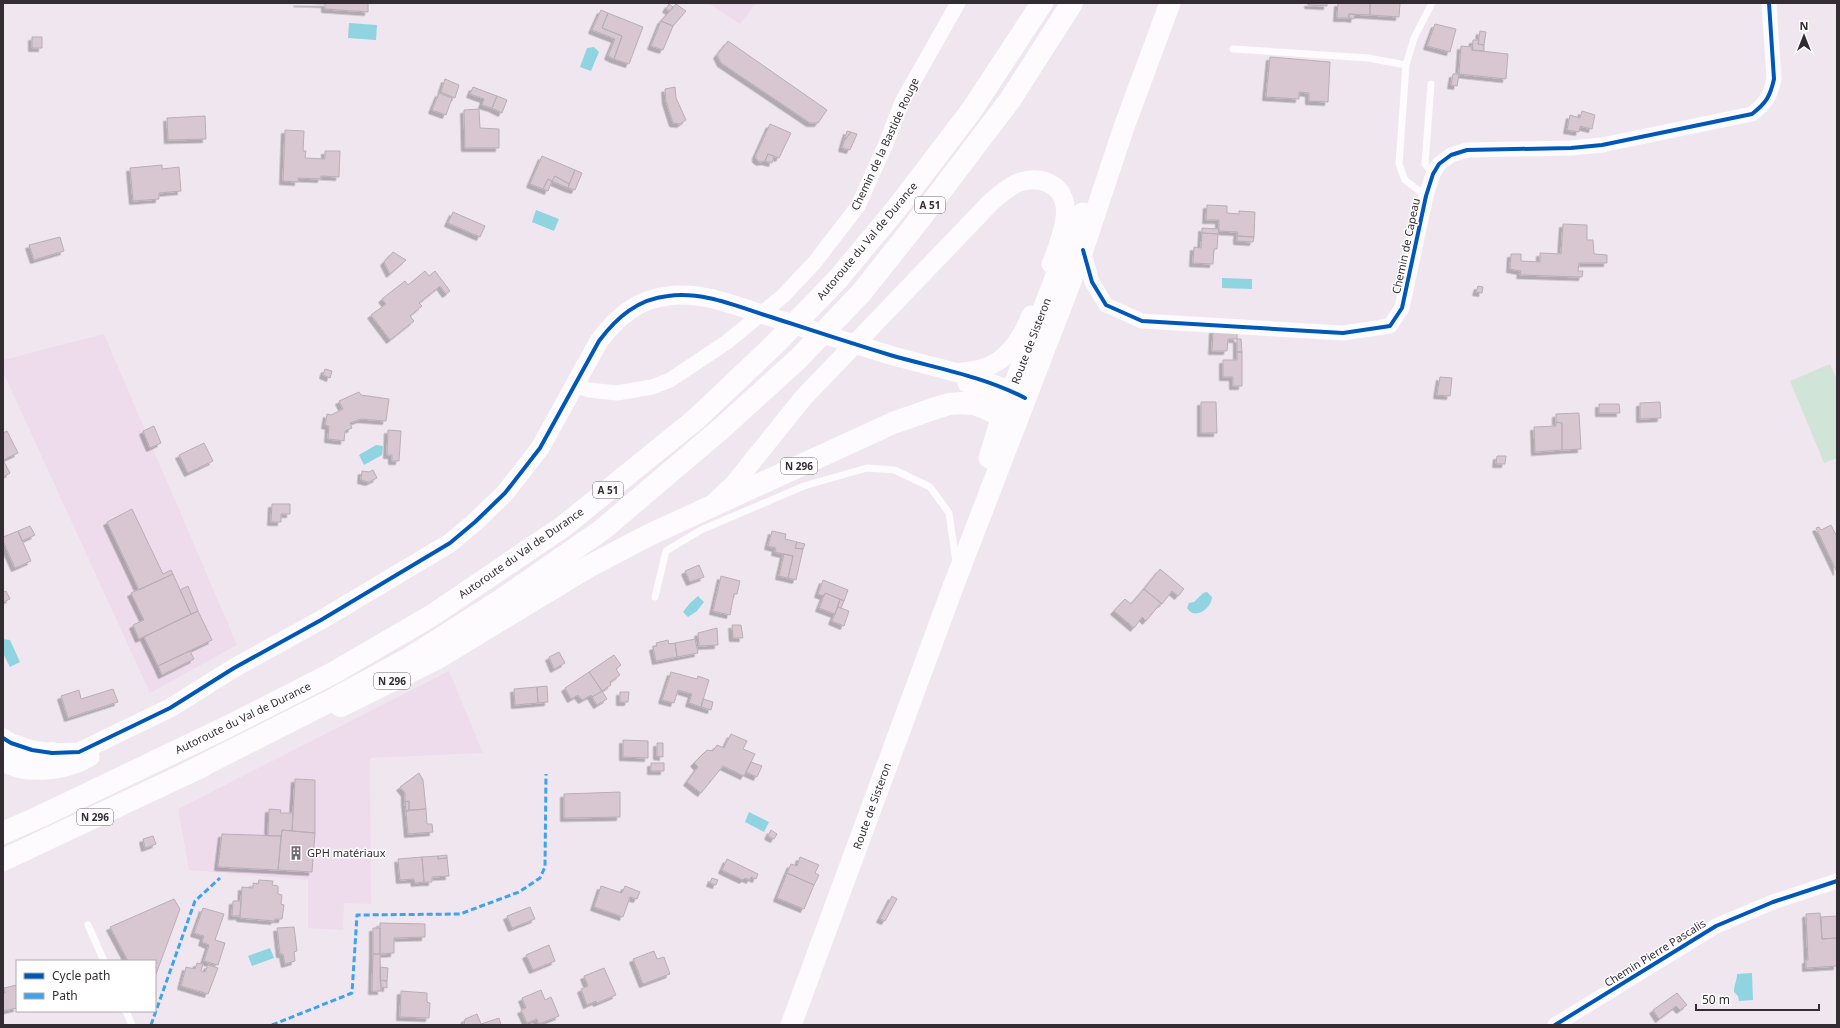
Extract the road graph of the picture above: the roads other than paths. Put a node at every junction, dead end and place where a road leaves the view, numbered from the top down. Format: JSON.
{"nodes":[{"id":1,"x":958,"y":3,"type":"edge"},
{"id":2,"x":1042,"y":3,"type":"edge"},
{"id":3,"x":1072,"y":3,"type":"edge"},
{"id":4,"x":1170,"y":3,"type":"edge"},
{"id":5,"x":1432,"y":3,"type":"edge"},
{"id":6,"x":1769,"y":3,"type":"edge"},
{"id":7,"x":1232,"y":49,"type":"dead end"},
{"id":8,"x":1406,"y":65,"type":"junction"},
{"id":9,"x":1431,"y":84,"type":"dead end"},
{"id":10,"x":1124,"y":127,"type":"junction"},
{"id":11,"x":1433,"y":174,"type":"junction"},
{"id":12,"x":1426,"y":196,"type":"junction"},
{"id":13,"x":1083,"y":250,"type":"junction"},
{"id":14,"x":951,"y":373,"type":"junction"},
{"id":15,"x":575,"y":385,"type":"junction"},
{"id":16,"x":1013,"y":408,"type":"junction"},
{"id":17,"x":709,"y":507,"type":"junction"},
{"id":18,"x":955,"y":579,"type":"junction"},
{"id":19,"x":655,"y":598,"type":"dead end"},
{"id":20,"x":154,"y":717,"type":"junction"},
{"id":21,"x":3,"y":738,"type":"edge"},
{"id":22,"x":52,"y":753,"type":"junction"},
{"id":23,"x":3,"y":758,"type":"edge"},
{"id":24,"x":3,"y":762,"type":"edge"},
{"id":25,"x":186,"y":774,"type":"junction"},
{"id":26,"x":3,"y":833,"type":"edge"},
{"id":27,"x":3,"y":860,"type":"edge"},
{"id":28,"x":1837,"y":881,"type":"edge"},
{"id":29,"x":88,"y":925,"type":"dead end"},
{"id":30,"x":104,"y":960,"type":"edge"},
{"id":31,"x":126,"y":1012,"type":"edge"},
{"id":32,"x":132,"y":1025,"type":"edge"},
{"id":33,"x":790,"y":1025,"type":"edge"},
{"id":34,"x":1555,"y":1025,"type":"edge"}],
"edges":[{"from":1,"to":15,"type":"street","name":"Chemin de la Bastide Rouge"},
{"from":2,"to":26,"type":"highway","name":"Autoroute du Val de Durance","number":"A 51"},
{"from":3,"to":25,"type":"highway","number":"A 51"},
{"from":4,"to":10,"type":"main road","name":"Route de Sisteron"},
{"from":5,"to":8,"type":"lane"},
{"from":6,"to":11,"type":"street","name":"Chemin de Capeau"},
{"from":7,"to":8,"type":"lane"},
{"from":8,"to":12,"type":"lane"},
{"from":9,"to":11,"type":"lane"},
{"from":10,"to":13,"type":"main road","name":"Route de Sisteron"},
{"from":10,"to":16,"type":"main road","name":"Route de Sisteron"},
{"from":11,"to":12,"type":"street","name":"Chemin de Capeau"},
{"from":12,"to":13,"type":"street","name":"Chemin de Capeau"},
{"from":13,"to":16,"type":"main road","name":"Route de Sisteron"},
{"from":14,"to":15,"type":"street"},
{"from":14,"to":16,"type":"street"},
{"from":14,"to":17,"type":"street"},
{"from":15,"to":20,"type":"street"},
{"from":16,"to":17,"type":"highway","number":"N 296"},
{"from":16,"to":18,"type":"main road","name":"Route de Sisteron"},
{"from":17,"to":25,"type":"highway","number":"N 296"},
{"from":18,"to":19,"type":"lane"},
{"from":18,"to":33,"type":"main road","name":"Route de Sisteron"},
{"from":20,"to":22,"type":"street"},
{"from":20,"to":24,"type":"street"},
{"from":21,"to":22,"type":"street"},
{"from":22,"to":23,"type":"highway"},
{"from":25,"to":27,"type":"highway","number":"N 296"},
{"from":28,"to":34,"type":"street","name":"Chemin Pierre Pascalis"},
{"from":29,"to":30,"type":"lane"},
{"from":31,"to":32,"type":"lane"}]}
